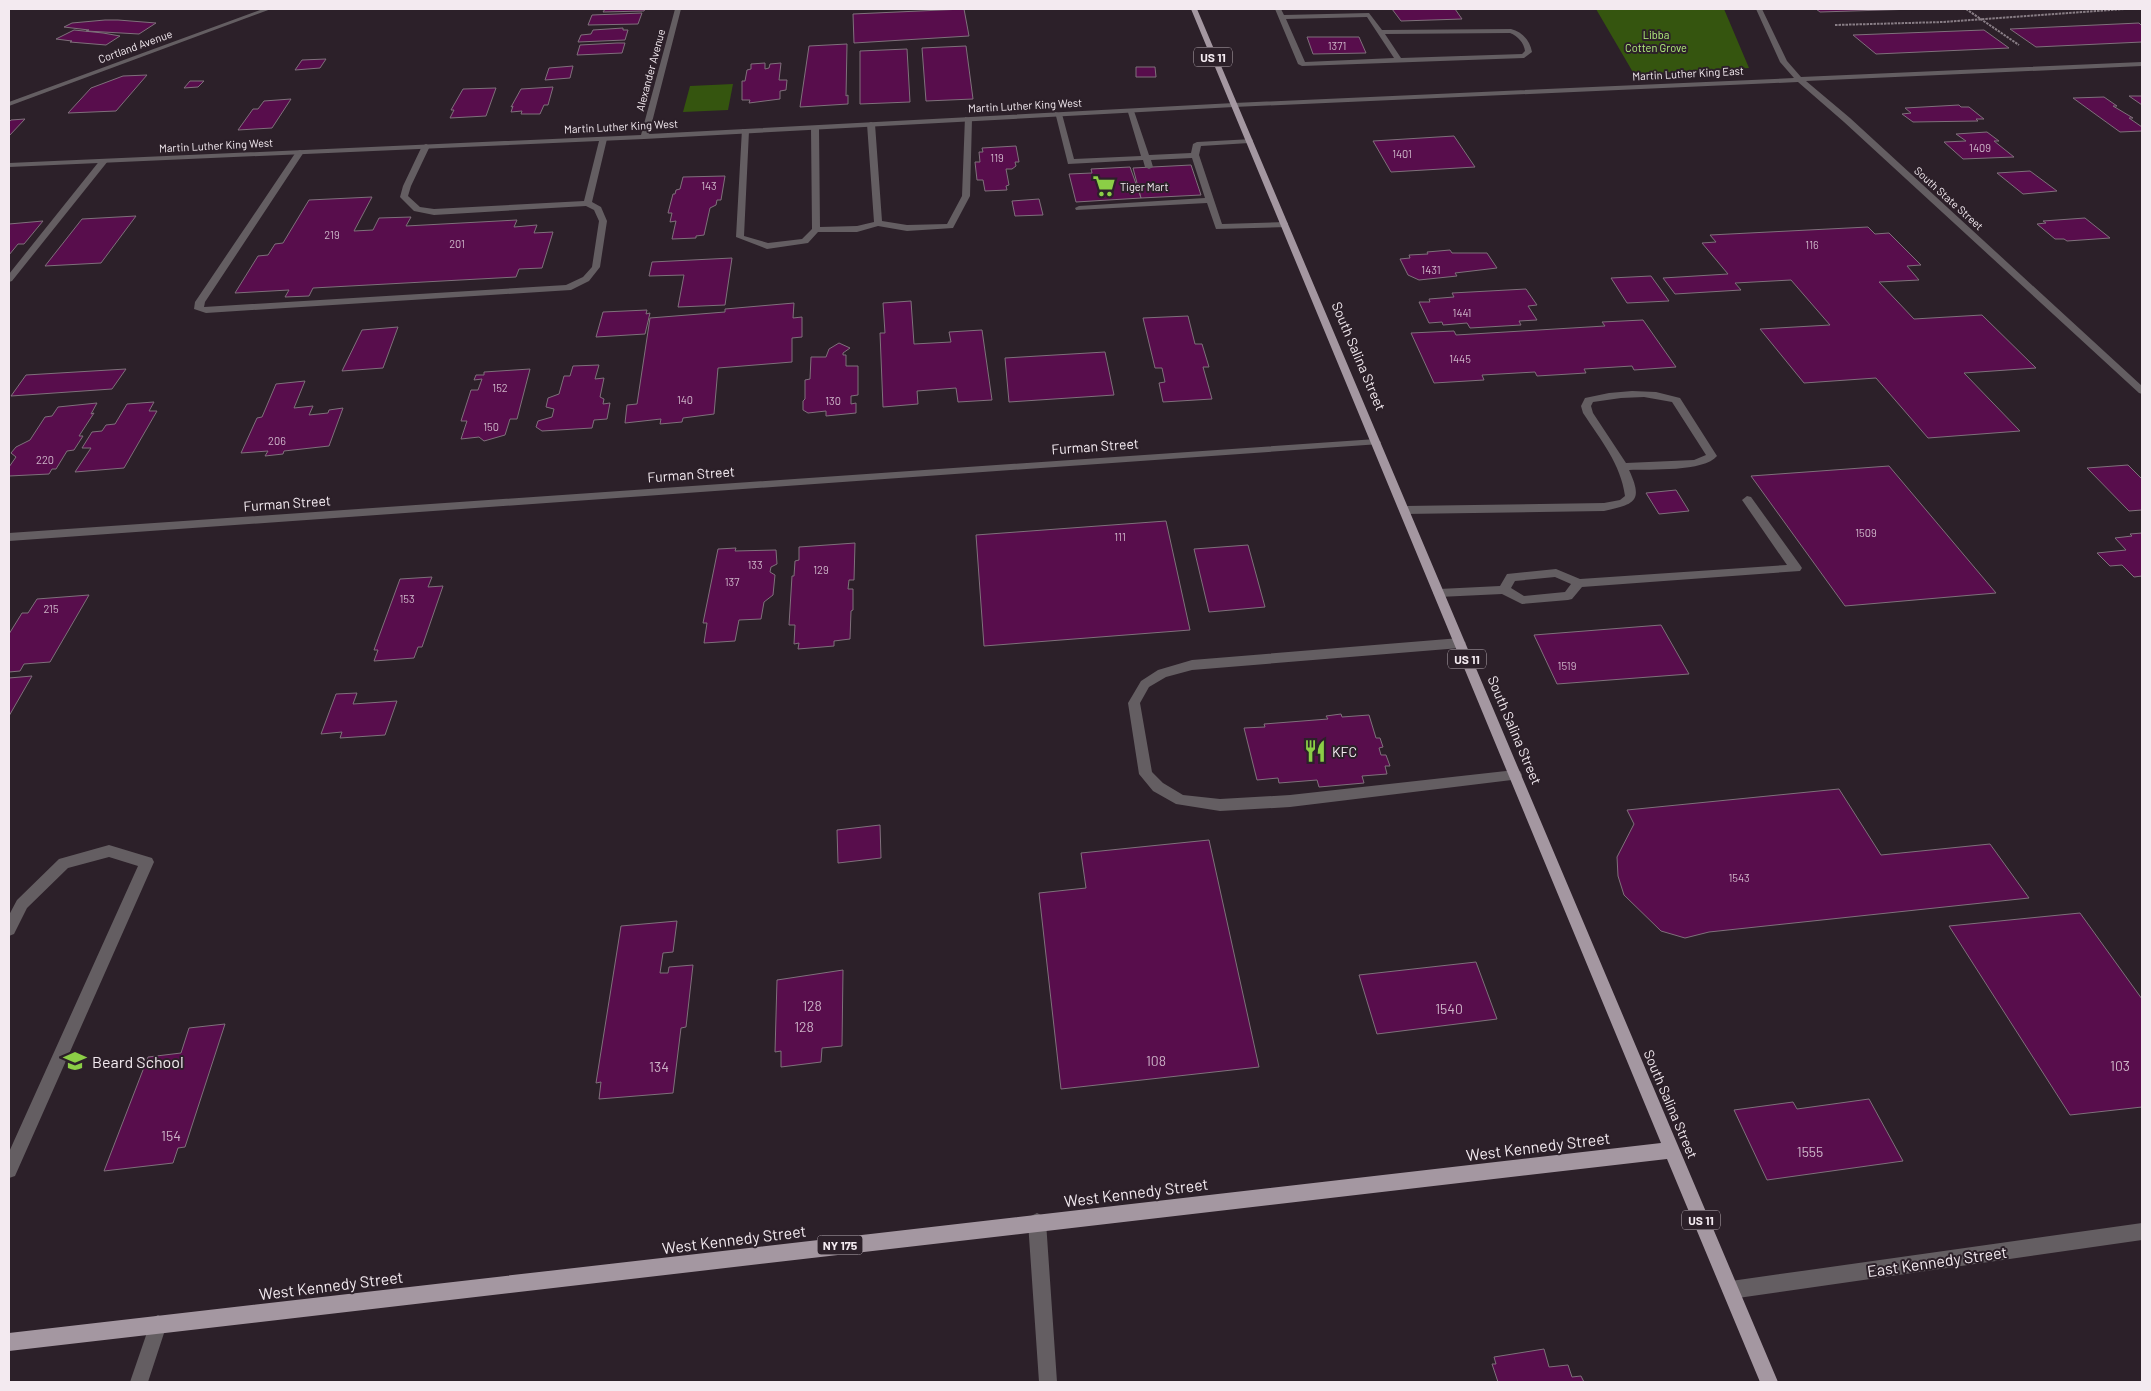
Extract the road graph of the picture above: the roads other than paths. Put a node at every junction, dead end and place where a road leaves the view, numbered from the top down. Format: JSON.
{"nodes":[{"id":1,"x":268,"y":9,"type":"edge"},
{"id":2,"x":678,"y":9,"type":"edge"},
{"id":3,"x":1194,"y":9,"type":"edge"},
{"id":4,"x":1278,"y":9,"type":"edge"},
{"id":5,"x":1758,"y":9,"type":"edge"},
{"id":6,"x":1281,"y":17,"type":"junction"},
{"id":7,"x":1380,"y":32,"type":"junction"},
{"id":8,"x":1399,"y":60,"type":"junction"},
{"id":9,"x":2142,"y":64,"type":"edge"},
{"id":10,"x":1799,"y":79,"type":"junction"},
{"id":11,"x":9,"y":104,"type":"edge"},
{"id":12,"x":1234,"y":105,"type":"junction"},
{"id":13,"x":1130,"y":111,"type":"junction"},
{"id":14,"x":1058,"y":114,"type":"junction"},
{"id":15,"x":968,"y":119,"type":"junction"},
{"id":16,"x":871,"y":124,"type":"junction"},
{"id":17,"x":815,"y":128,"type":"junction"},
{"id":18,"x":745,"y":131,"type":"junction"},
{"id":19,"x":644,"y":137,"type":"junction"},
{"id":20,"x":603,"y":139,"type":"junction"},
{"id":21,"x":1249,"y":140,"type":"junction"},
{"id":22,"x":426,"y":146,"type":"junction"},
{"id":23,"x":300,"y":152,"type":"junction"},
{"id":24,"x":1195,"y":155,"type":"junction"},
{"id":25,"x":1166,"y":157,"type":"junction"},
{"id":26,"x":1146,"y":158,"type":"junction"},
{"id":27,"x":104,"y":161,"type":"junction"},
{"id":28,"x":9,"y":165,"type":"edge"},
{"id":29,"x":1169,"y":166,"type":"dead end"},
{"id":30,"x":1149,"y":167,"type":"dead end"},
{"id":31,"x":1210,"y":200,"type":"junction"},
{"id":32,"x":588,"y":203,"type":"junction"},
{"id":33,"x":1079,"y":208,"type":"dead end"},
{"id":34,"x":878,"y":223,"type":"junction"},
{"id":35,"x":1285,"y":225,"type":"junction"},
{"id":36,"x":816,"y":230,"type":"junction"},
{"id":37,"x":9,"y":279,"type":"edge"},
{"id":38,"x":2142,"y":391,"type":"edge"},
{"id":39,"x":1376,"y":442,"type":"junction"},
{"id":40,"x":1623,"y":467,"type":"junction"},
{"id":41,"x":1747,"y":500,"type":"dead end"},
{"id":42,"x":1404,"y":510,"type":"junction"},
{"id":43,"x":9,"y":537,"type":"edge"},
{"id":44,"x":1579,"y":583,"type":"junction"},
{"id":45,"x":1504,"y":590,"type":"junction"},
{"id":46,"x":1439,"y":593,"type":"junction"},
{"id":47,"x":1460,"y":643,"type":"junction"},
{"id":48,"x":1515,"y":775,"type":"junction"},
{"id":49,"x":9,"y":929,"type":"edge"},
{"id":50,"x":1671,"y":1150,"type":"junction"},
{"id":51,"x":9,"y":1170,"type":"edge"},
{"id":52,"x":1037,"y":1222,"type":"junction"},
{"id":53,"x":2142,"y":1231,"type":"edge"},
{"id":54,"x":1731,"y":1290,"type":"junction"},
{"id":55,"x":158,"y":1324,"type":"junction"},
{"id":56,"x":9,"y":1342,"type":"edge"},
{"id":57,"x":139,"y":1382,"type":"edge"},
{"id":58,"x":1048,"y":1382,"type":"edge"},
{"id":59,"x":1770,"y":1382,"type":"edge"}],
"edges":[{"from":1,"to":11,"type":"street","name":"Cortland Avenue"},
{"from":2,"to":19,"type":"street","name":"Alexander Avenue"},
{"from":3,"to":12,"type":"main road","name":"South Salina Street","number":"US 11"},
{"from":4,"to":6,"type":"street"},
{"from":5,"to":10,"type":"street","name":"South State Street"},
{"from":6,"to":7,"type":"street"},
{"from":6,"to":8,"type":"street"},
{"from":7,"to":8,"type":"street"},
{"from":7,"to":8,"type":"street"},
{"from":9,"to":10,"type":"street","name":"Martin Luther King East"},
{"from":10,"to":12,"type":"street","name":"Martin Luther King East"},
{"from":10,"to":38,"type":"street","name":"South State Street"},
{"from":12,"to":13,"type":"street","name":"Martin Luther King West"},
{"from":12,"to":21,"type":"main road","name":"South Salina Street","number":"US 11"},
{"from":13,"to":14,"type":"street","name":"Martin Luther King West"},
{"from":13,"to":26,"type":"street"},
{"from":14,"to":15,"type":"street","name":"Martin Luther King West"},
{"from":14,"to":26,"type":"street"},
{"from":15,"to":16,"type":"street","name":"Martin Luther King West"},
{"from":15,"to":34,"type":"street"},
{"from":16,"to":17,"type":"street","name":"Martin Luther King West"},
{"from":16,"to":34,"type":"street"},
{"from":17,"to":18,"type":"street","name":"Martin Luther King West"},
{"from":17,"to":36,"type":"street"},
{"from":18,"to":19,"type":"street","name":"Martin Luther King West"},
{"from":18,"to":36,"type":"street"},
{"from":19,"to":20,"type":"street","name":"Martin Luther King West"},
{"from":20,"to":22,"type":"street","name":"Martin Luther King West"},
{"from":20,"to":32,"type":"street"},
{"from":21,"to":24,"type":"street"},
{"from":21,"to":35,"type":"main road","name":"South Salina Street","number":"US 11"},
{"from":22,"to":23,"type":"street","name":"Martin Luther King West"},
{"from":22,"to":32,"type":"street"},
{"from":23,"to":27,"type":"street","name":"Martin Luther King West"},
{"from":23,"to":32,"type":"street"},
{"from":24,"to":25,"type":"street"},
{"from":24,"to":31,"type":"street"},
{"from":25,"to":26,"type":"street"},
{"from":25,"to":29,"type":"street"},
{"from":26,"to":30,"type":"street"},
{"from":27,"to":28,"type":"street","name":"Martin Luther King West"},
{"from":27,"to":37,"type":"street"},
{"from":31,"to":33,"type":"street"},
{"from":31,"to":35,"type":"street"},
{"from":34,"to":36,"type":"street"},
{"from":35,"to":39,"type":"main road","name":"South Salina Street","number":"US 11"},
{"from":39,"to":42,"type":"main road","name":"South Salina Street","number":"US 11"},
{"from":39,"to":43,"type":"street","name":"Furman Street"},
{"from":40,"to":40,"type":"street"},
{"from":40,"to":42,"type":"street"},
{"from":41,"to":44,"type":"street"},
{"from":42,"to":46,"type":"main road","name":"South Salina Street","number":"US 11"},
{"from":44,"to":45,"type":"street"},
{"from":44,"to":45,"type":"street"},
{"from":45,"to":46,"type":"street"},
{"from":46,"to":47,"type":"main road","name":"South Salina Street","number":"US 11"},
{"from":47,"to":48,"type":"main road","name":"South Salina Street","number":"US 11"},
{"from":47,"to":48,"type":"street"},
{"from":48,"to":50,"type":"main road","name":"South Salina Street","number":"US 11"},
{"from":49,"to":51,"type":"street"},
{"from":50,"to":52,"type":"main road","name":"West Kennedy Street","number":"NY 175"},
{"from":50,"to":54,"type":"main road","name":"South Salina Street","number":"US 11"},
{"from":52,"to":55,"type":"main road","name":"West Kennedy Street","number":"NY 175"},
{"from":52,"to":58,"type":"street"},
{"from":53,"to":54,"type":"street","name":"East Kennedy Street"},
{"from":54,"to":59,"type":"main road","name":"South Salina Street","number":"US 11"},
{"from":55,"to":56,"type":"main road","name":"West Kennedy Street","number":"NY 175"},
{"from":55,"to":57,"type":"street"}]}
